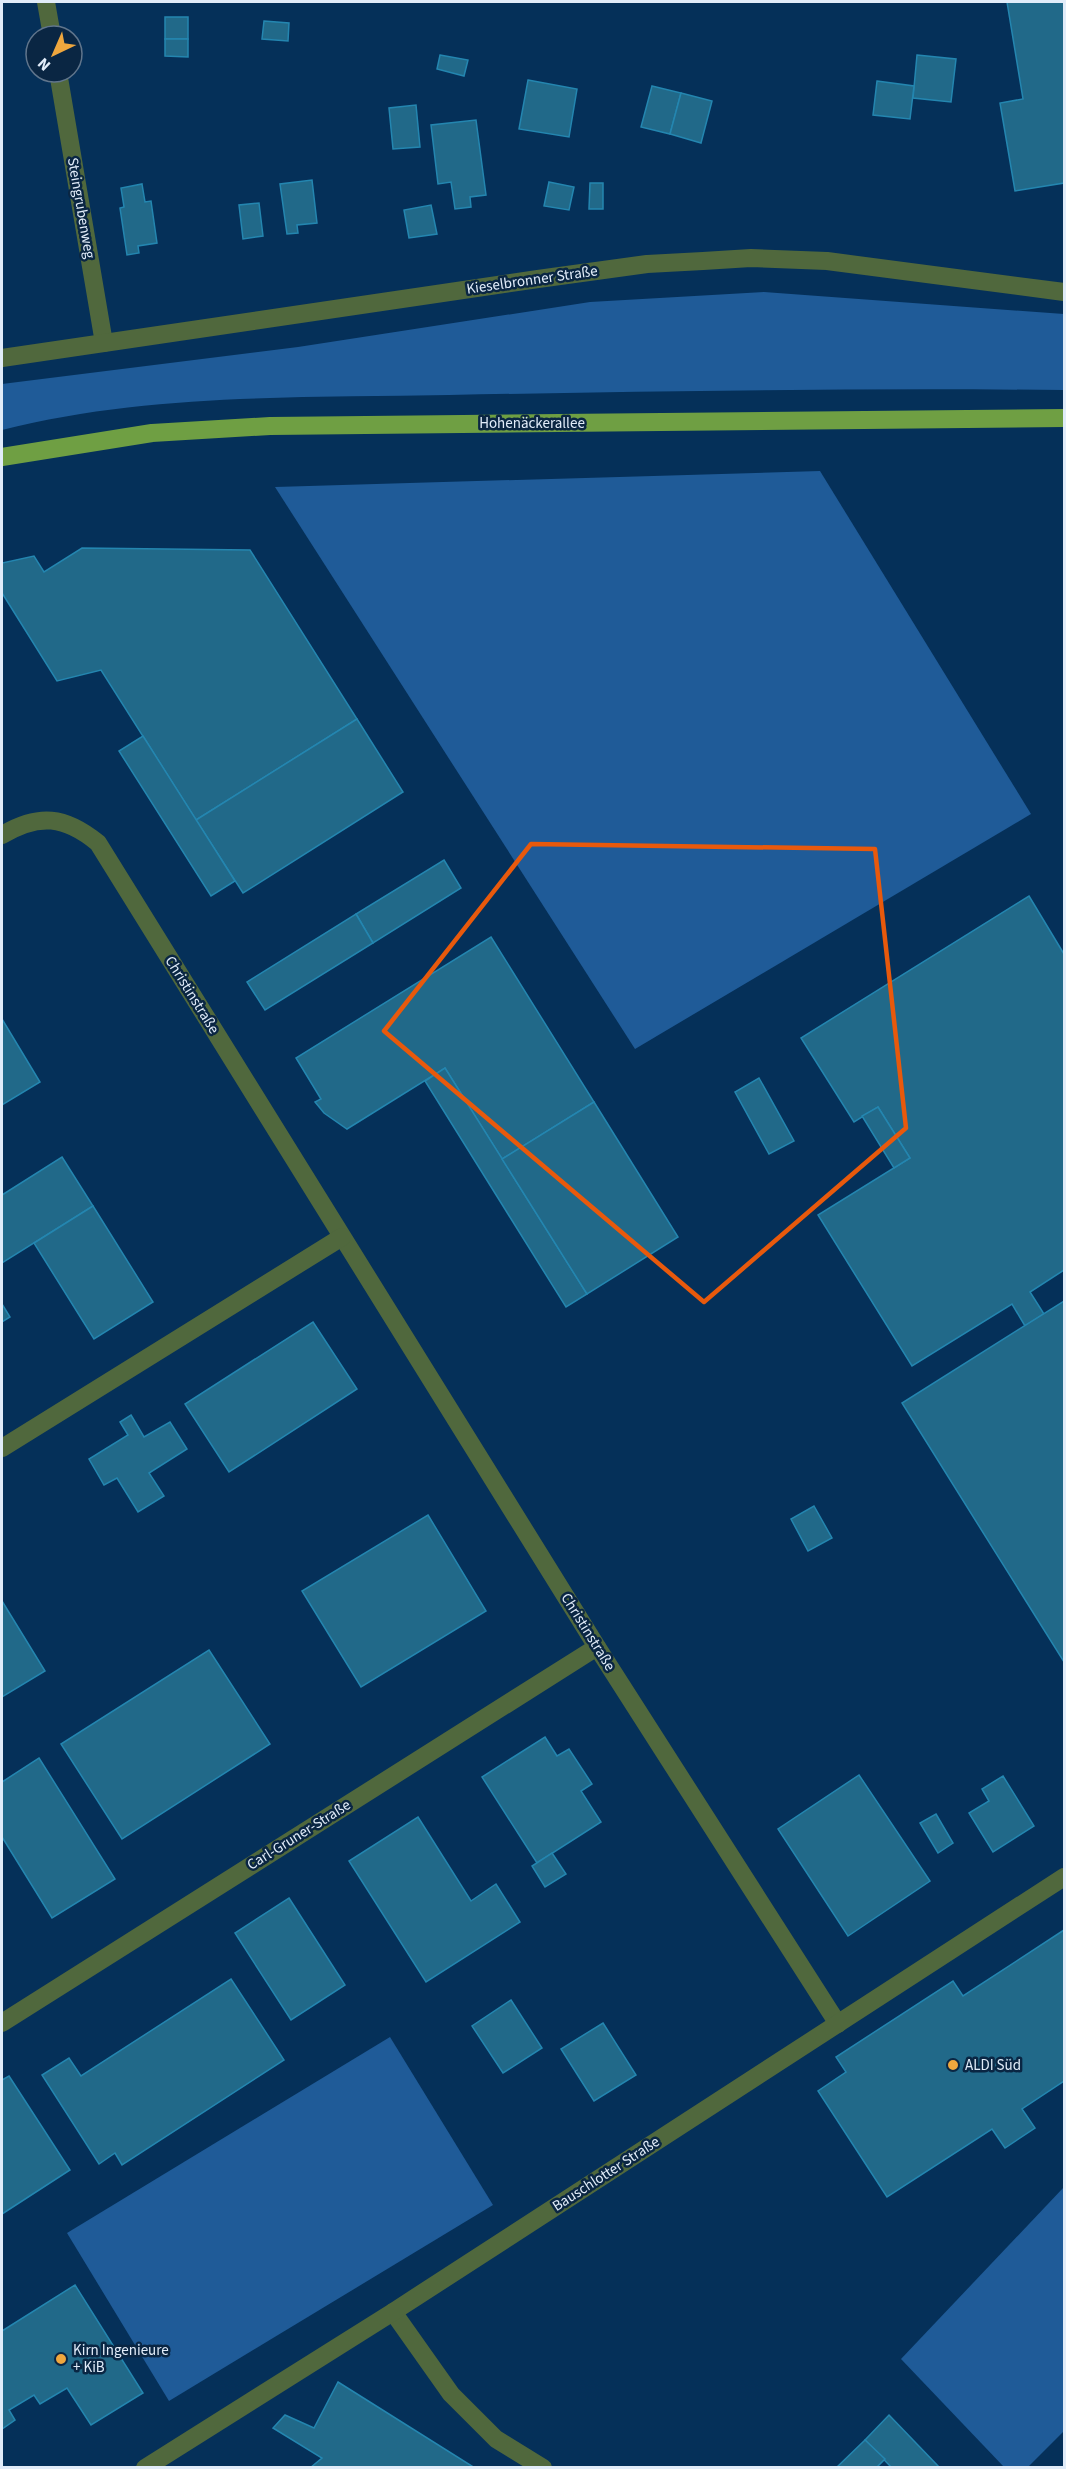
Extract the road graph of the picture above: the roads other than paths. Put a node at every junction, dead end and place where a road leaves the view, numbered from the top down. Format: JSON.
{"nodes":[{"id":1,"x":46,"y":2,"type":"edge"},
{"id":2,"x":50,"y":24,"type":"edge"},
{"id":3,"x":60,"y":84,"type":"edge"},
{"id":4,"x":1065,"y":292,"type":"edge"},
{"id":5,"x":104,"y":343,"type":"junction"},
{"id":6,"x":2,"y":358,"type":"edge"},
{"id":7,"x":1065,"y":418,"type":"edge"},
{"id":8,"x":2,"y":457,"type":"edge"},
{"id":9,"x":2,"y":835,"type":"edge"},
{"id":10,"x":342,"y":1238,"type":"junction"},
{"id":11,"x":2,"y":1448,"type":"edge"},
{"id":12,"x":597,"y":1647,"type":"junction"},
{"id":13,"x":1065,"y":1877,"type":"edge"},
{"id":14,"x":2,"y":2023,"type":"edge"},
{"id":15,"x":838,"y":2024,"type":"junction"},
{"id":16,"x":393,"y":2312,"type":"junction"},
{"id":17,"x":145,"y":2468,"type":"edge"},
{"id":18,"x":543,"y":2468,"type":"edge"}],
"edges":[{"from":1,"to":2,"type":"street"},
{"from":3,"to":5,"type":"street","name":"Steingrubenweg"},
{"from":4,"to":5,"type":"street","name":"Kieselbronner Straße"},
{"from":5,"to":6,"type":"street","name":"Kieselbronner Straße"},
{"from":7,"to":8,"type":"main road","name":"Hohenäckerallee"},
{"from":9,"to":10,"type":"street","name":"Christinstraße"},
{"from":10,"to":11,"type":"street"},
{"from":10,"to":12,"type":"street","name":"Christinstraße"},
{"from":12,"to":14,"type":"street","name":"Carl-Gruner-Straße"},
{"from":12,"to":15,"type":"street","name":"Christinstraße"},
{"from":13,"to":15,"type":"street","name":"Bauschlotter Straße"},
{"from":15,"to":16,"type":"street","name":"Bauschlotter Straße"},
{"from":16,"to":17,"type":"street","name":"Bauschlotter Straße"},
{"from":16,"to":18,"type":"street"}]}
